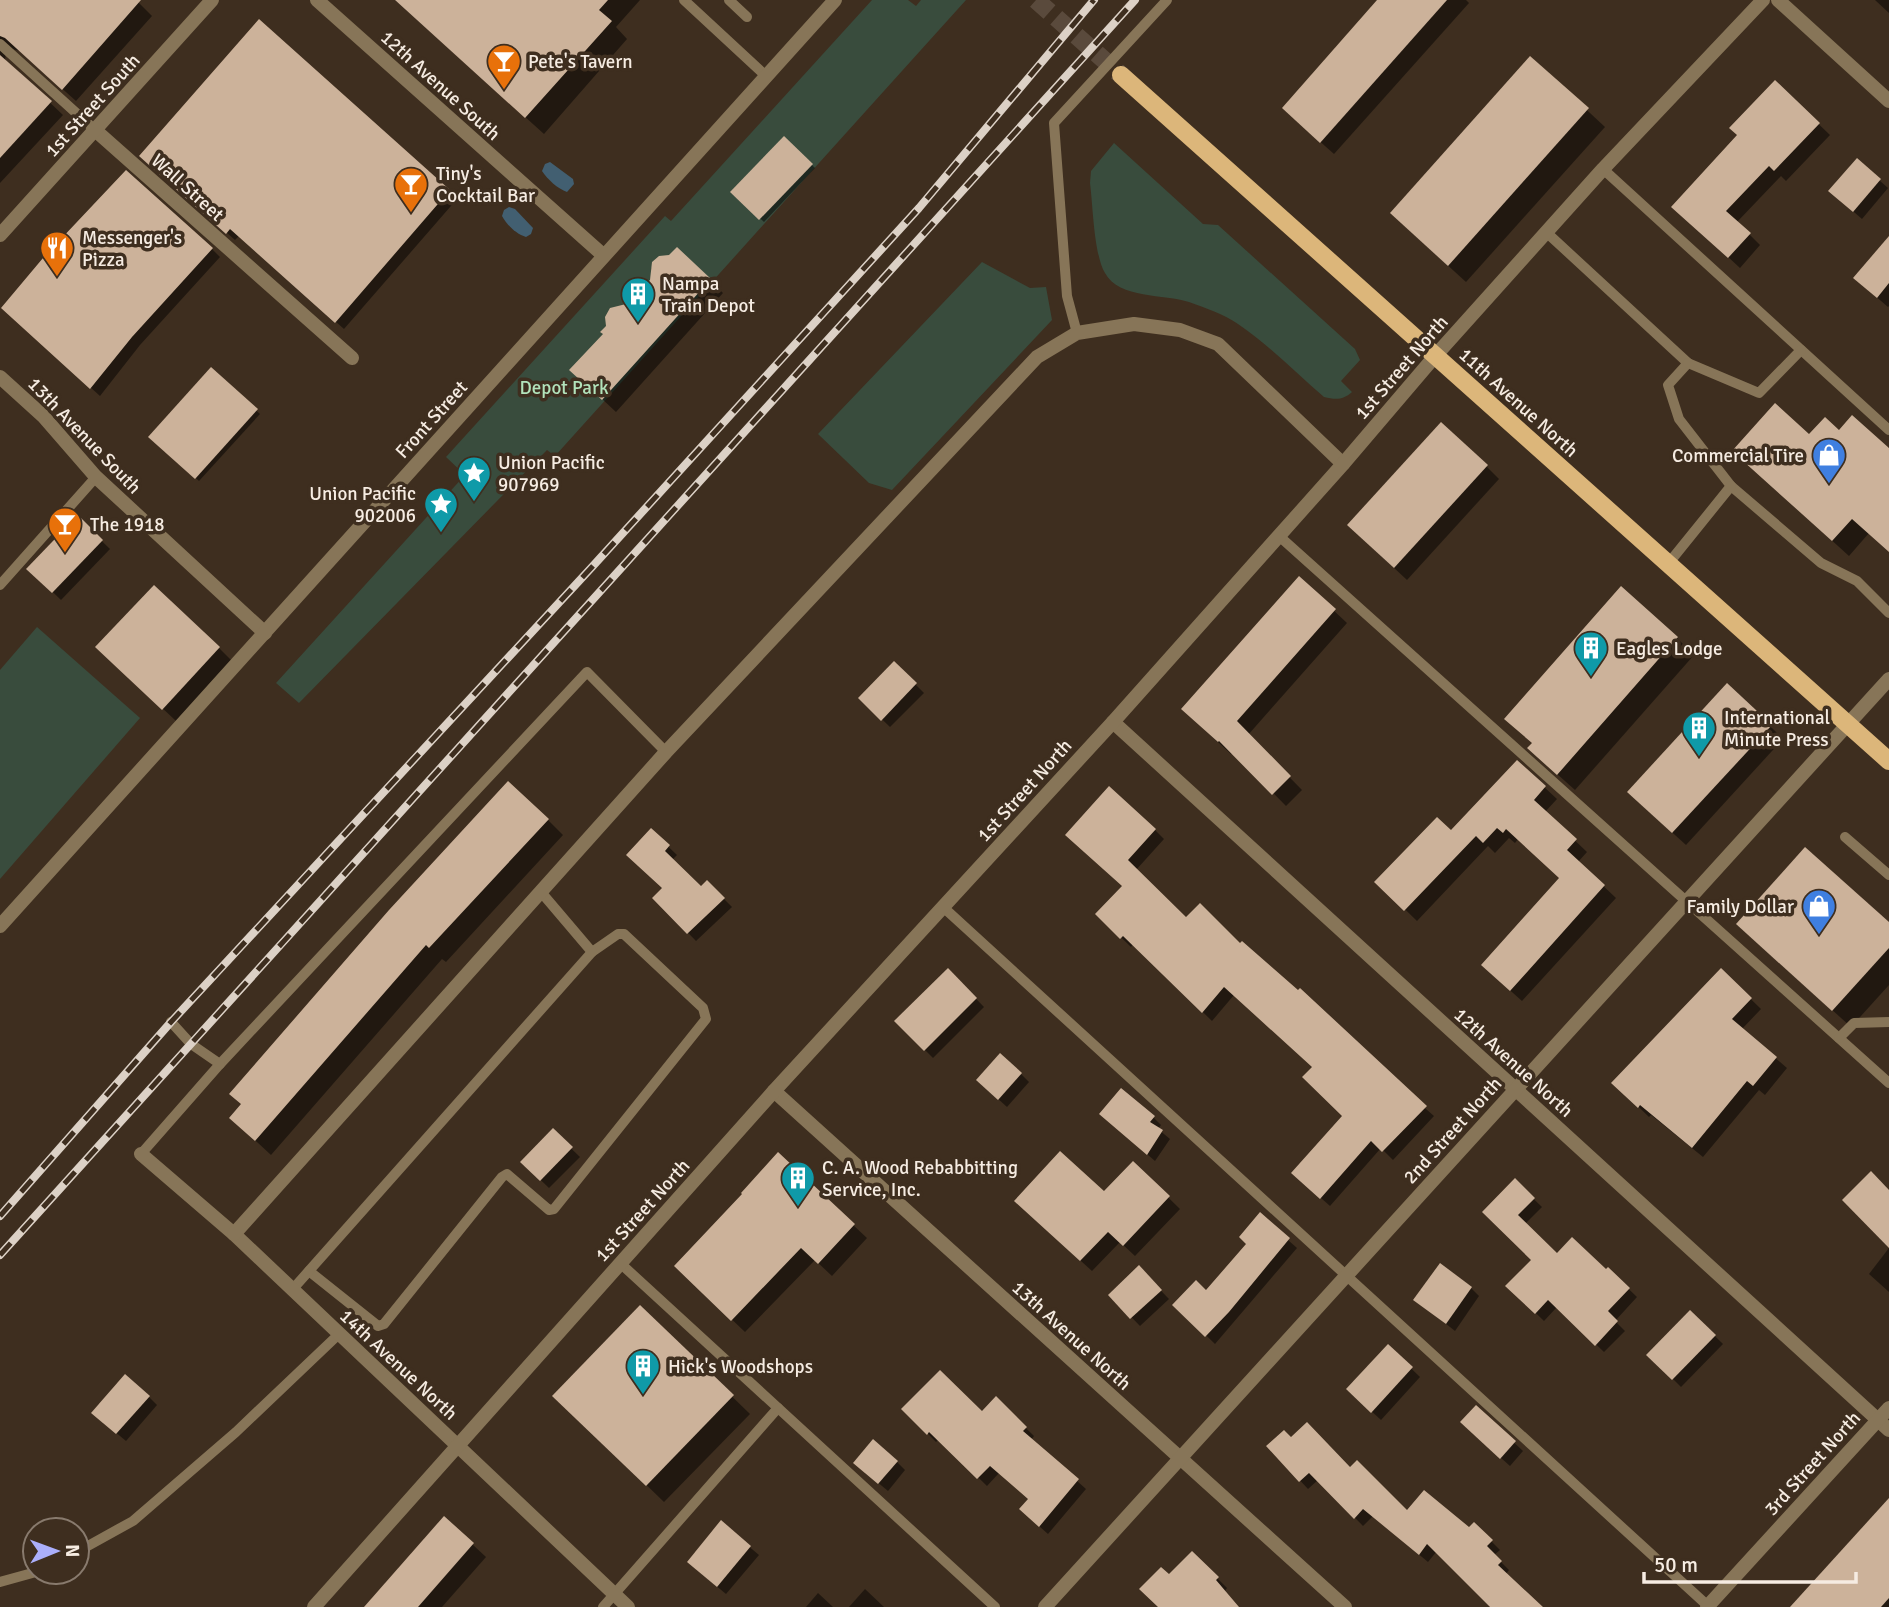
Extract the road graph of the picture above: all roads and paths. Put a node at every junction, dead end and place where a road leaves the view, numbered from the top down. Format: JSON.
{"nodes":[{"id":1,"x":212,"y":0,"type":"edge"},
{"id":2,"x":317,"y":0,"type":"edge"},
{"id":3,"x":684,"y":0,"type":"edge"},
{"id":4,"x":729,"y":0,"type":"edge"},
{"id":5,"x":835,"y":0,"type":"edge"},
{"id":6,"x":1167,"y":0,"type":"edge"},
{"id":7,"x":1763,"y":0,"type":"edge"},
{"id":8,"x":1778,"y":0,"type":"edge"},
{"id":9,"x":747,"y":18,"type":"dead end"},
{"id":10,"x":0,"y":44,"type":"edge"},
{"id":11,"x":1121,"y":75,"type":"tunnel mouth"},
{"id":12,"x":766,"y":76,"type":"junction"},
{"id":13,"x":1889,"y":101,"type":"edge"},
{"id":14,"x":95,"y":130,"type":"junction"},
{"id":15,"x":1603,"y":169,"type":"junction"},
{"id":16,"x":1546,"y":232,"type":"junction"},
{"id":17,"x":0,"y":235,"type":"edge"},
{"id":18,"x":603,"y":256,"type":"junction"},
{"id":19,"x":1077,"y":333,"type":"junction"},
{"id":20,"x":1801,"y":350,"type":"junction"},
{"id":21,"x":1436,"y":355,"type":"junction"},
{"id":22,"x":352,"y":358,"type":"dead end"},
{"id":23,"x":1688,"y":363,"type":"junction"},
{"id":24,"x":0,"y":377,"type":"edge"},
{"id":25,"x":1889,"y":430,"type":"edge"},
{"id":26,"x":1343,"y":464,"type":"junction"},
{"id":27,"x":96,"y":477,"type":"junction"},
{"id":28,"x":1731,"y":486,"type":"junction"},
{"id":29,"x":1279,"y":536,"type":"junction"},
{"id":30,"x":1668,"y":564,"type":"junction"},
{"id":31,"x":0,"y":585,"type":"edge"},
{"id":32,"x":1889,"y":613,"type":"edge"},
{"id":33,"x":265,"y":633,"type":"junction"},
{"id":34,"x":1889,"y":680,"type":"edge"},
{"id":35,"x":1113,"y":722,"type":"junction"},
{"id":36,"x":1847,"y":724,"type":"junction"},
{"id":37,"x":666,"y":752,"type":"junction"},
{"id":38,"x":1889,"y":761,"type":"edge"},
{"id":39,"x":1845,"y":837,"type":"dead end"},
{"id":40,"x":1889,"y":875,"type":"edge"},
{"id":41,"x":541,"y":892,"type":"junction"},
{"id":42,"x":1686,"y":900,"type":"junction"},
{"id":43,"x":943,"y":907,"type":"junction"},
{"id":44,"x":0,"y":926,"type":"edge"},
{"id":45,"x":592,"y":953,"type":"junction"},
{"id":46,"x":171,"y":1022,"type":"dead end"},
{"id":47,"x":1889,"y":1022,"type":"edge"},
{"id":48,"x":1839,"y":1038,"type":"junction"},
{"id":49,"x":220,"y":1064,"type":"junction"},
{"id":50,"x":1889,"y":1083,"type":"edge"},
{"id":51,"x":1515,"y":1089,"type":"junction"},
{"id":52,"x":774,"y":1091,"type":"junction"},
{"id":53,"x":141,"y":1154,"type":"joint"},
{"id":54,"x":234,"y":1234,"type":"junction"},
{"id":55,"x":620,"y":1263,"type":"junction"},
{"id":56,"x":309,"y":1271,"type":"junction"},
{"id":57,"x":1346,"y":1275,"type":"junction"},
{"id":58,"x":292,"y":1290,"type":"junction"},
{"id":59,"x":339,"y":1334,"type":"junction"},
{"id":60,"x":778,"y":1408,"type":"junction"},
{"id":61,"x":1889,"y":1408,"type":"edge"},
{"id":62,"x":1883,"y":1425,"type":"edge"},
{"id":63,"x":457,"y":1446,"type":"junction"},
{"id":64,"x":1180,"y":1458,"type":"junction"},
{"id":65,"x":91,"y":1544,"type":"edge"},
{"id":66,"x":21,"y":1577,"type":"edge"},
{"id":67,"x":0,"y":1583,"type":"edge"},
{"id":68,"x":614,"y":1594,"type":"junction"},
{"id":69,"x":314,"y":1607,"type":"edge"},
{"id":70,"x":603,"y":1607,"type":"edge"},
{"id":71,"x":628,"y":1607,"type":"edge"},
{"id":72,"x":995,"y":1607,"type":"edge"},
{"id":73,"x":1045,"y":1607,"type":"edge"},
{"id":74,"x":1345,"y":1607,"type":"edge"},
{"id":75,"x":1707,"y":1607,"type":"edge"}],
"edges":[{"from":1,"to":14,"type":"street","name":"1st Street South"},
{"from":2,"to":18,"type":"street","name":"12th Avenue South"},
{"from":3,"to":12,"type":"lane"},
{"from":4,"to":9,"type":"lane"},
{"from":5,"to":12,"type":"street","name":"Front Street"},
{"from":6,"to":19,"type":"lane"},
{"from":7,"to":15,"type":"street","name":"1st Street North"},
{"from":8,"to":13,"type":"street"},
{"from":10,"to":14,"type":"lane","name":"Wall Street"},
{"from":11,"to":21,"type":"main road","name":"11th Avenue North"},
{"from":12,"to":18,"type":"street","name":"Front Street"},
{"from":14,"to":17,"type":"street","name":"1st Street South"},
{"from":14,"to":22,"type":"street","name":"Wall Street"},
{"from":15,"to":16,"type":"street","name":"1st Street North"},
{"from":15,"to":20,"type":"lane"},
{"from":16,"to":21,"type":"street","name":"1st Street North"},
{"from":16,"to":23,"type":"lane"},
{"from":18,"to":33,"type":"street","name":"Front Street"},
{"from":19,"to":26,"type":"street"},
{"from":19,"to":37,"type":"street"},
{"from":20,"to":23,"type":"lane"},
{"from":20,"to":25,"type":"lane"},
{"from":21,"to":26,"type":"street","name":"1st Street North"},
{"from":21,"to":30,"type":"main road","name":"11th Avenue North"},
{"from":23,"to":28,"type":"lane"},
{"from":24,"to":27,"type":"street","name":"13th Avenue South"},
{"from":26,"to":29,"type":"street","name":"1st Street North"},
{"from":27,"to":31,"type":"lane"},
{"from":27,"to":33,"type":"street","name":"13th Avenue South"},
{"from":28,"to":30,"type":"lane"},
{"from":28,"to":32,"type":"lane"},
{"from":29,"to":35,"type":"street","name":"1st Street North"},
{"from":29,"to":42,"type":"lane"},
{"from":30,"to":36,"type":"main road","name":"11th Avenue North"},
{"from":33,"to":44,"type":"street","name":"Front Street"},
{"from":34,"to":36,"type":"street","name":"2nd Street North"},
{"from":35,"to":43,"type":"street","name":"1st Street North"},
{"from":35,"to":51,"type":"street","name":"12th Avenue North"},
{"from":36,"to":38,"type":"main road","name":"11th Avenue North"},
{"from":36,"to":42,"type":"street","name":"2nd Street North"},
{"from":37,"to":41,"type":"street"},
{"from":37,"to":49,"type":"lane"},
{"from":39,"to":40,"type":"lane"},
{"from":41,"to":45,"type":"lane"},
{"from":41,"to":54,"type":"street"},
{"from":42,"to":48,"type":"lane"},
{"from":42,"to":51,"type":"street","name":"2nd Street North"},
{"from":43,"to":52,"type":"street","name":"1st Street North"},
{"from":43,"to":57,"type":"lane"},
{"from":45,"to":56,"type":"lane"},
{"from":45,"to":56,"type":"lane"},
{"from":46,"to":49,"type":"lane"},
{"from":47,"to":48,"type":"lane"},
{"from":48,"to":50,"type":"lane"},
{"from":49,"to":53,"type":"lane"},
{"from":51,"to":57,"type":"street","name":"2nd Street North"},
{"from":51,"to":62,"type":"street","name":"12th Avenue North"},
{"from":52,"to":55,"type":"street","name":"1st Street North"},
{"from":52,"to":64,"type":"street","name":"13th Avenue North"},
{"from":53,"to":54,"type":"street","name":"14th Avenue North"},
{"from":54,"to":58,"type":"street","name":"14th Avenue North"},
{"from":55,"to":60,"type":"lane"},
{"from":55,"to":63,"type":"street","name":"1st Street North"},
{"from":56,"to":58,"type":"lane"},
{"from":57,"to":64,"type":"street","name":"2nd Street North"},
{"from":57,"to":75,"type":"lane"},
{"from":58,"to":59,"type":"street","name":"14th Avenue North"},
{"from":59,"to":63,"type":"street","name":"14th Avenue North"},
{"from":59,"to":65,"type":"lane"},
{"from":60,"to":68,"type":"lane"},
{"from":60,"to":72,"type":"lane"},
{"from":61,"to":62,"type":"street","name":"3rd Street North"},
{"from":62,"to":75,"type":"street","name":"3rd Street North"},
{"from":63,"to":68,"type":"street","name":"14th Avenue North"},
{"from":63,"to":69,"type":"street","name":"1st Street North"},
{"from":64,"to":73,"type":"street","name":"2nd Street North"},
{"from":64,"to":74,"type":"street","name":"13th Avenue North"},
{"from":66,"to":67,"type":"lane"},
{"from":68,"to":70,"type":"lane"},
{"from":68,"to":71,"type":"street","name":"14th Avenue North"}]}
